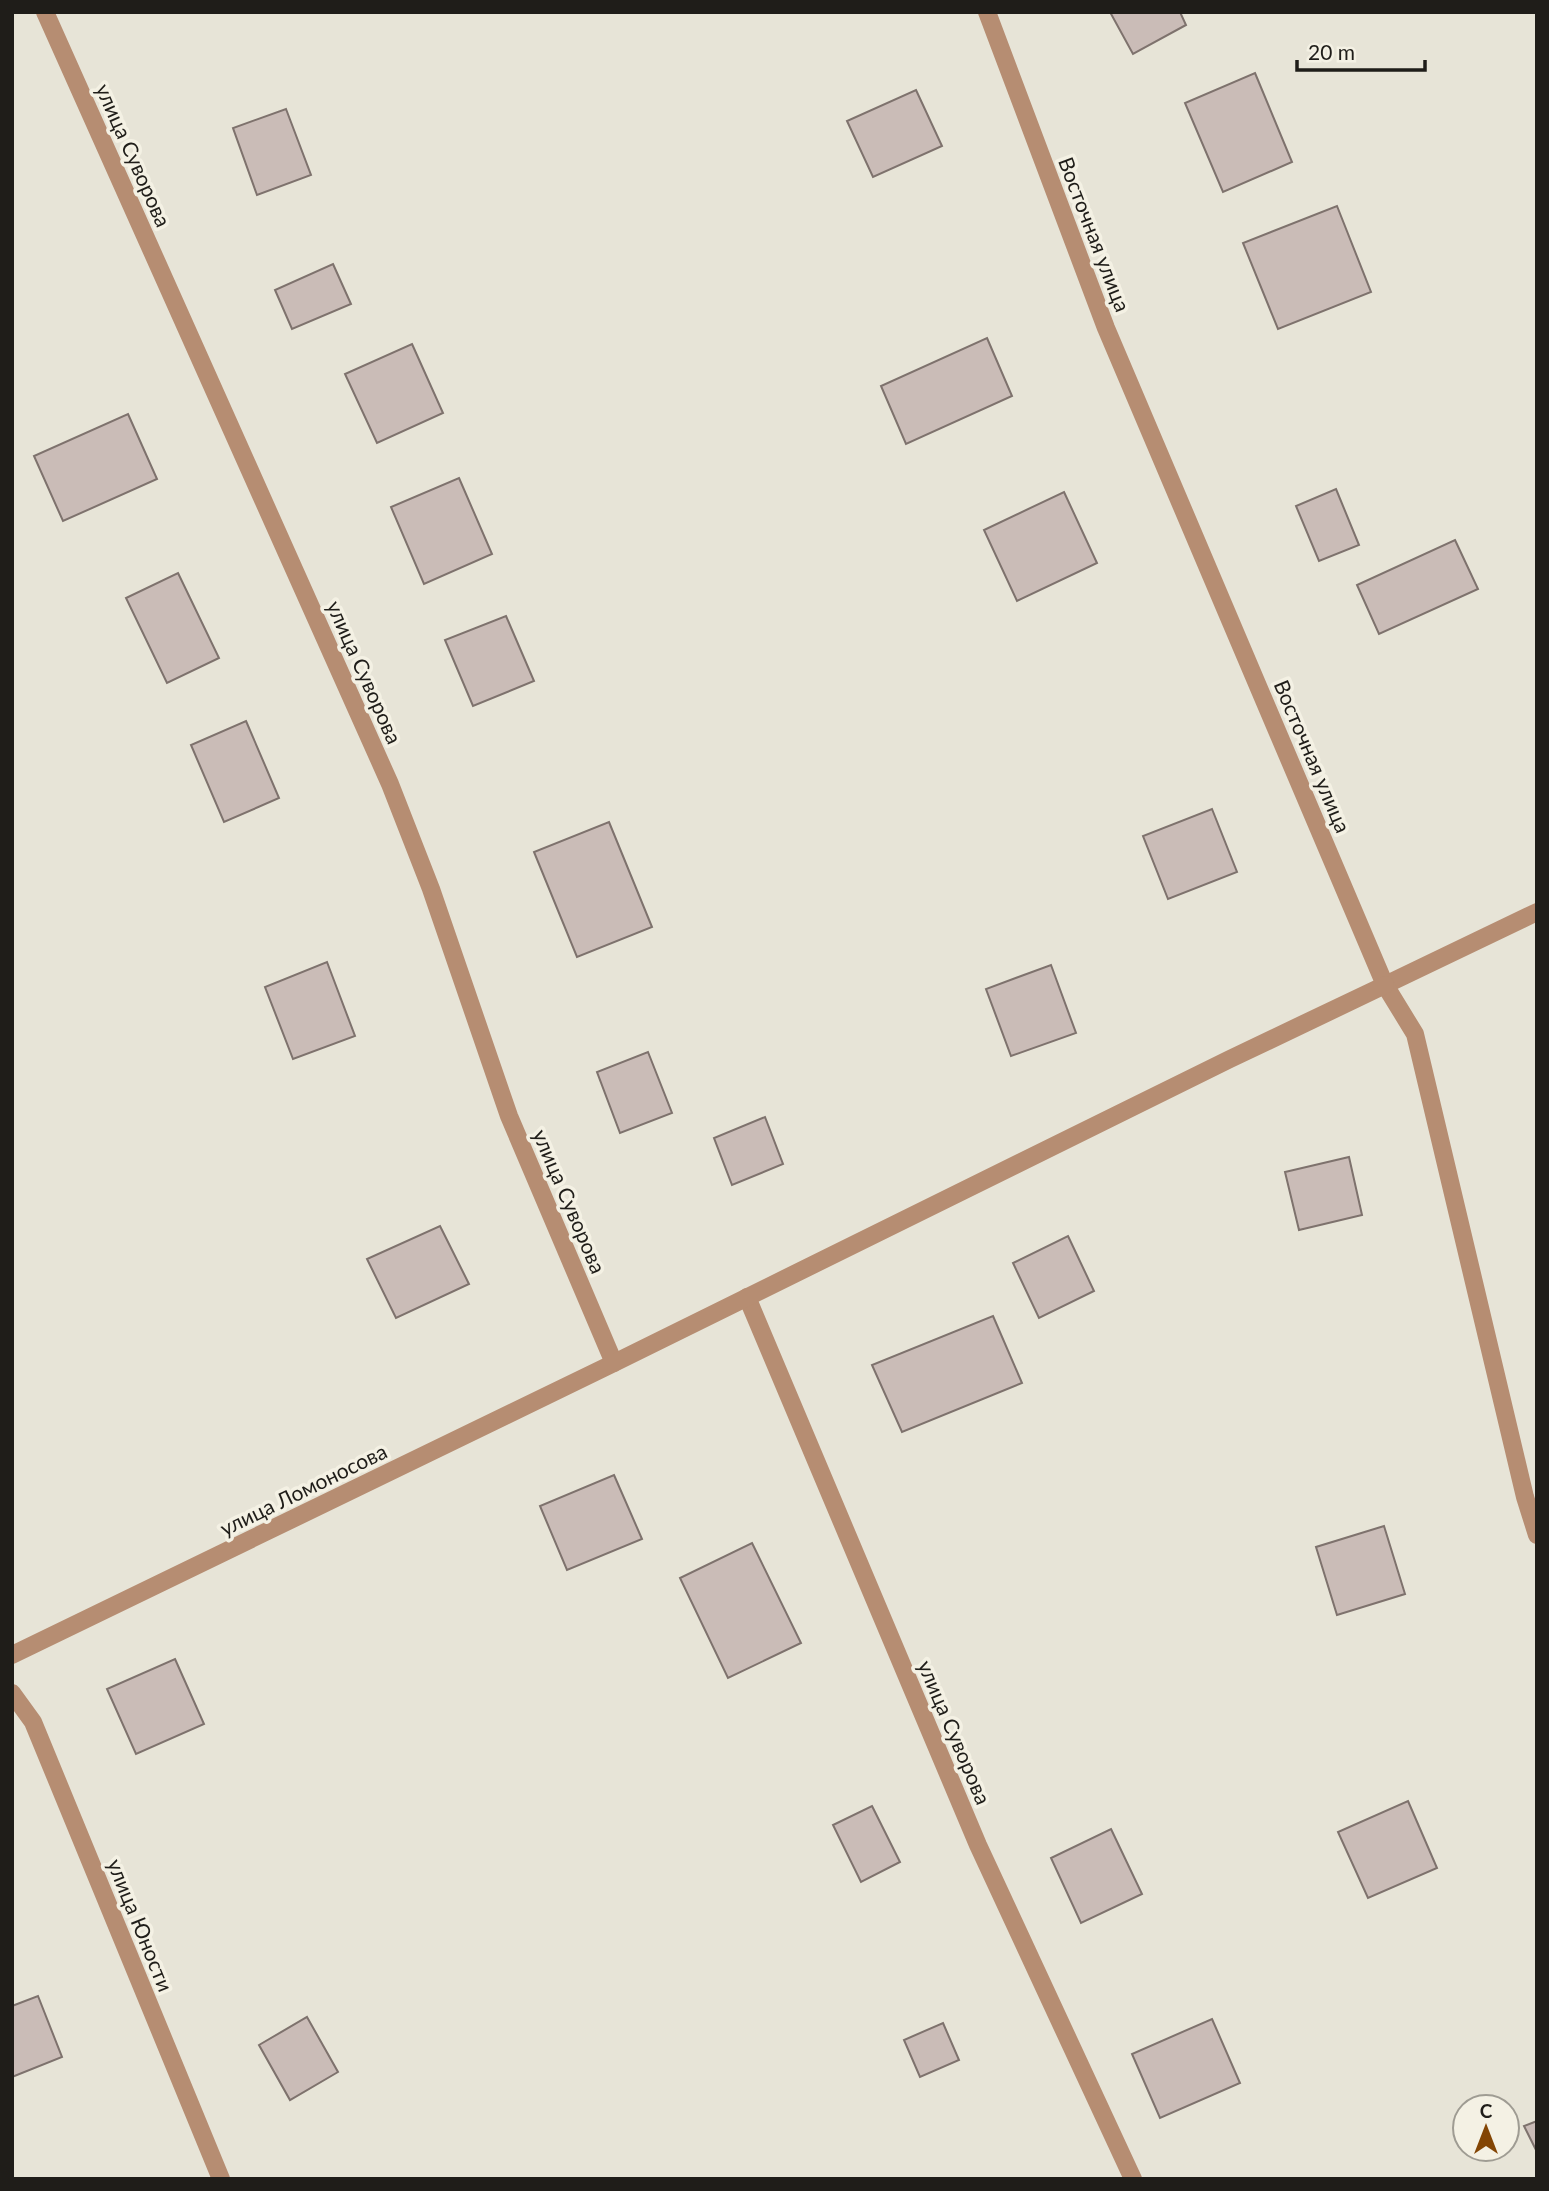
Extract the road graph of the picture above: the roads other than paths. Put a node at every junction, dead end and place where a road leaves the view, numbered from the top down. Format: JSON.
{"nodes":[{"id":1,"x":45,"y":12,"type":"edge"},
{"id":2,"x":987,"y":12,"type":"edge"},
{"id":3,"x":1537,"y":912,"type":"edge"},
{"id":4,"x":1385,"y":985,"type":"junction"},
{"id":5,"x":747,"y":1297,"type":"junction"},
{"id":6,"x":614,"y":1363,"type":"junction"},
{"id":7,"x":1537,"y":1535,"type":"edge"},
{"id":8,"x":12,"y":1655,"type":"edge"},
{"id":9,"x":12,"y":1693,"type":"edge"},
{"id":10,"x":221,"y":2179,"type":"edge"},
{"id":11,"x":1133,"y":2179,"type":"edge"}],
"edges":[{"from":1,"to":6,"type":"street","name":"улица Суворова"},
{"from":2,"to":4,"type":"street","name":"Восточная улица"},
{"from":3,"to":4,"type":"street","name":"улица Ломоносова"},
{"from":4,"to":5,"type":"street","name":"улица Ломоносова"},
{"from":4,"to":7,"type":"street","name":"Восточная улица"},
{"from":5,"to":6,"type":"street","name":"улица Ломоносова"},
{"from":5,"to":11,"type":"street","name":"улица Суворова"},
{"from":6,"to":8,"type":"street","name":"улица Ломоносова"},
{"from":9,"to":10,"type":"street","name":"улица Юности"}]}
